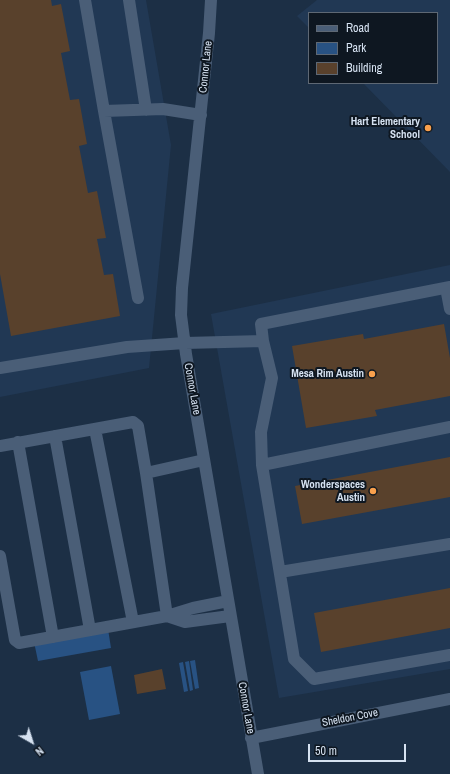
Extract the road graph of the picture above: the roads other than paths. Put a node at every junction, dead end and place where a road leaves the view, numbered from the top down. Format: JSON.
{"nodes":[{"id":1,"x":85,"y":0,"type":"edge"},
{"id":2,"x":129,"y":0,"type":"edge"},
{"id":3,"x":211,"y":0,"type":"edge"},
{"id":4,"x":146,"y":110,"type":"junction"},
{"id":5,"x":104,"y":111,"type":"junction"},
{"id":6,"x":200,"y":115,"type":"junction"},
{"id":7,"x":448,"y":288,"type":"edge"},
{"id":8,"x":138,"y":298,"type":"dead end"},
{"id":9,"x":450,"y":309,"type":"edge"},
{"id":10,"x":263,"y":341,"type":"junction"},
{"id":11,"x":185,"y":343,"type":"junction"},
{"id":12,"x":0,"y":368,"type":"edge"},
{"id":13,"x":450,"y":427,"type":"edge"},
{"id":14,"x":95,"y":428,"type":"junction"},
{"id":15,"x":55,"y":436,"type":"junction"},
{"id":16,"x":18,"y":442,"type":"junction"},
{"id":17,"x":0,"y":446,"type":"edge"},
{"id":18,"x":204,"y":460,"type":"junction"},
{"id":19,"x":262,"y":465,"type":"junction"},
{"id":20,"x":146,"y":473,"type":"junction"},
{"id":21,"x":450,"y":544,"type":"edge"},
{"id":22,"x":0,"y":556,"type":"edge"},
{"id":23,"x":280,"y":572,"type":"junction"},
{"id":24,"x":228,"y":601,"type":"junction"},
{"id":25,"x":167,"y":616,"type":"junction"},
{"id":26,"x":230,"y":616,"type":"junction"},
{"id":27,"x":133,"y":622,"type":"junction"},
{"id":28,"x":90,"y":630,"type":"junction"},
{"id":29,"x":53,"y":637,"type":"junction"},
{"id":30,"x":450,"y":655,"type":"edge"},
{"id":31,"x":450,"y":699,"type":"edge"},
{"id":32,"x":251,"y":738,"type":"junction"},
{"id":33,"x":258,"y":774,"type":"edge"}],
"edges":[{"from":1,"to":5,"type":"street"},
{"from":2,"to":4,"type":"street"},
{"from":3,"to":6,"type":"street","name":"Connor Lane"},
{"from":4,"to":5,"type":"street"},
{"from":4,"to":6,"type":"street"},
{"from":5,"to":8,"type":"street"},
{"from":6,"to":11,"type":"street","name":"Connor Lane"},
{"from":7,"to":9,"type":"street"},
{"from":7,"to":10,"type":"street"},
{"from":10,"to":11,"type":"street"},
{"from":10,"to":19,"type":"street"},
{"from":11,"to":12,"type":"street"},
{"from":11,"to":18,"type":"street","name":"Connor Lane"},
{"from":13,"to":19,"type":"street"},
{"from":14,"to":15,"type":"street"},
{"from":14,"to":20,"type":"street"},
{"from":14,"to":27,"type":"street"},
{"from":15,"to":16,"type":"street"},
{"from":15,"to":28,"type":"street"},
{"from":16,"to":17,"type":"street"},
{"from":16,"to":29,"type":"street"},
{"from":18,"to":20,"type":"street"},
{"from":18,"to":24,"type":"street","name":"Connor Lane"},
{"from":19,"to":23,"type":"street"},
{"from":20,"to":25,"type":"street"},
{"from":21,"to":23,"type":"street"},
{"from":22,"to":29,"type":"street"},
{"from":23,"to":30,"type":"street"},
{"from":24,"to":25,"type":"street"},
{"from":24,"to":26,"type":"street","name":"Connor Lane"},
{"from":25,"to":26,"type":"street"},
{"from":25,"to":27,"type":"street"},
{"from":26,"to":32,"type":"street","name":"Connor Lane"},
{"from":27,"to":28,"type":"street"},
{"from":28,"to":29,"type":"street"},
{"from":31,"to":32,"type":"street","name":"Sheldon Cove"},
{"from":32,"to":33,"type":"street","name":"Connor Lane"}]}
